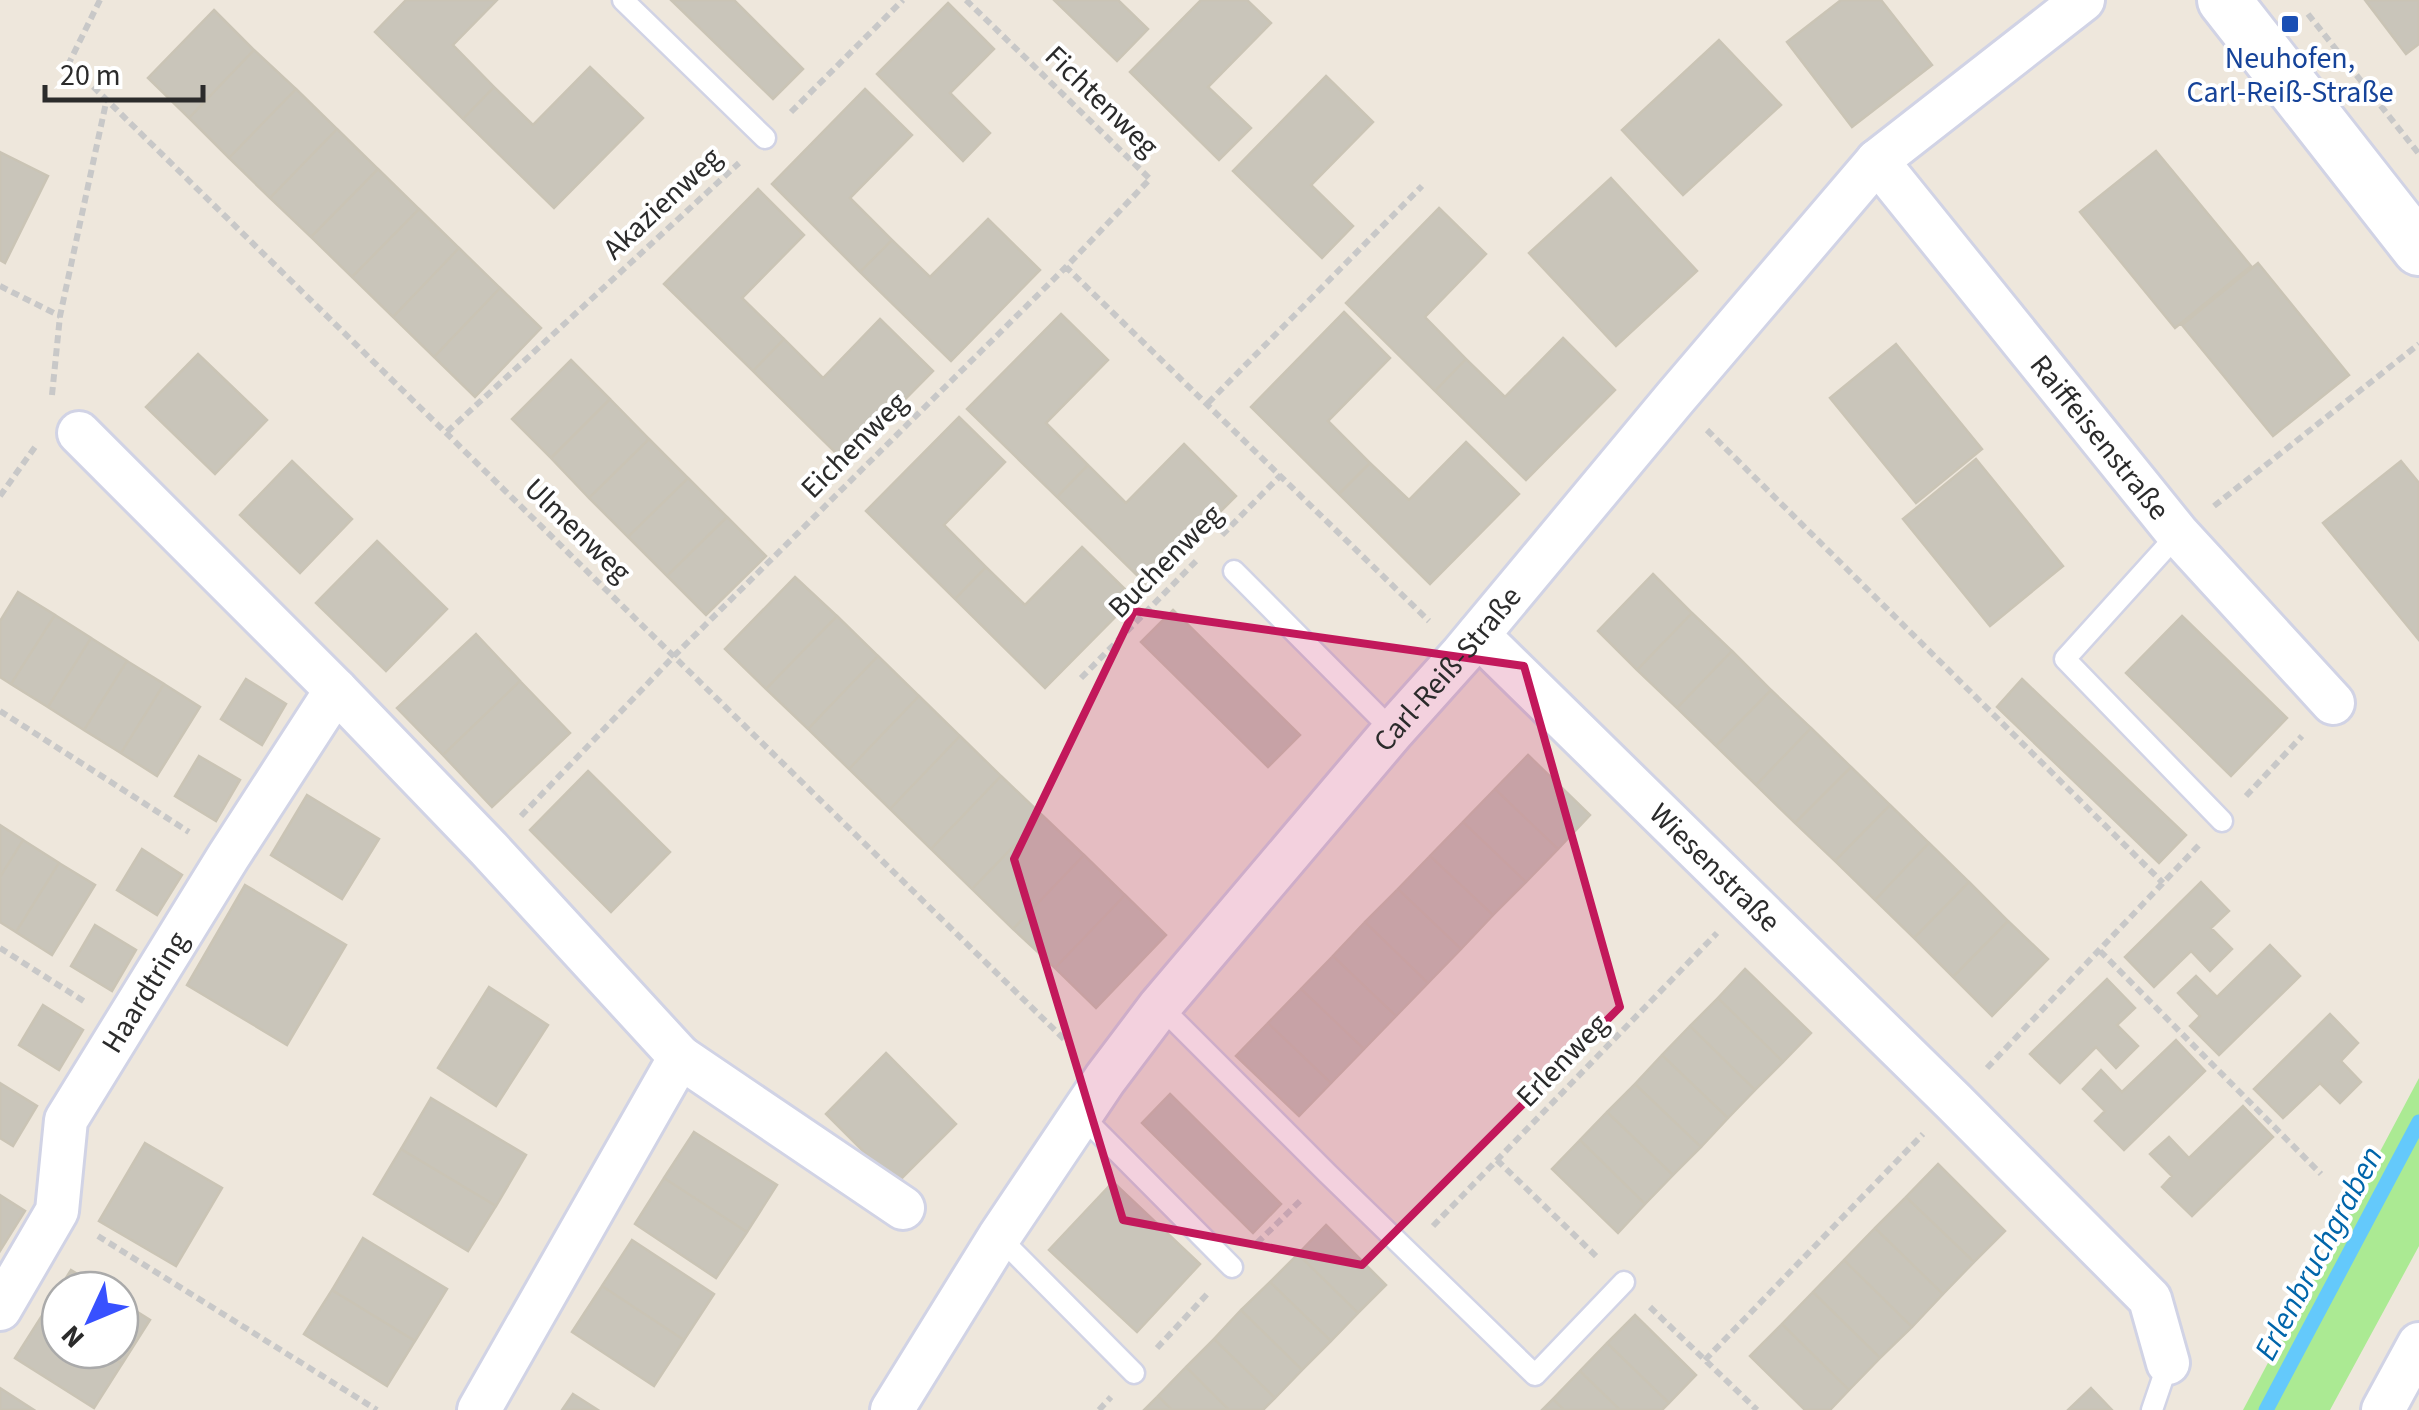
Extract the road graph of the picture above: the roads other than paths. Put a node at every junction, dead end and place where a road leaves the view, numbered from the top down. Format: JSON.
{"nodes":[{"id":1,"x":623,"y":0,"type":"edge"},
{"id":2,"x":2083,"y":0,"type":"edge"},
{"id":3,"x":2224,"y":0,"type":"edge"},
{"id":4,"x":766,"y":138,"type":"road end"},
{"id":5,"x":1877,"y":161,"type":"junction"},
{"id":6,"x":2419,"y":249,"type":"edge"},
{"id":7,"x":65,"y":420,"type":"road end"},
{"id":8,"x":2178,"y":534,"type":"junction"},
{"id":9,"x":1234,"y":571,"type":"dead end"},
{"id":10,"x":1470,"y":644,"type":"junction"},
{"id":11,"x":336,"y":690,"type":"junction"},
{"id":12,"x":2333,"y":703,"type":"dead end"},
{"id":13,"x":1393,"y":731,"type":"junction"},
{"id":14,"x":2222,"y":821,"type":"dead end"},
{"id":15,"x":1160,"y":1006,"type":"junction"},
{"id":16,"x":680,"y":1056,"type":"junction"},
{"id":17,"x":1081,"y":1115,"type":"junction"},
{"id":18,"x":903,"y":1208,"type":"dead end"},
{"id":19,"x":999,"y":1238,"type":"junction"},
{"id":20,"x":1232,"y":1267,"type":"dead end"},
{"id":21,"x":1624,"y":1282,"type":"dead end"},
{"id":22,"x":0,"y":1309,"type":"edge"},
{"id":23,"x":2419,"y":1344,"type":"edge"},
{"id":24,"x":2168,"y":1363,"type":"joint"},
{"id":25,"x":1134,"y":1372,"type":"dead end"},
{"id":26,"x":478,"y":1410,"type":"edge"},
{"id":27,"x":892,"y":1410,"type":"edge"},
{"id":28,"x":2152,"y":1410,"type":"edge"},
{"id":29,"x":2383,"y":1410,"type":"edge"}],
"edges":[{"from":1,"to":4,"type":"lane"},
{"from":2,"to":5,"type":"street","name":"Carl-Reiß-Straße"},
{"from":3,"to":6,"type":"street"},
{"from":5,"to":8,"type":"street","name":"Raiffeisenstraße"},
{"from":5,"to":10,"type":"street","name":"Carl-Reiß-Straße"},
{"from":7,"to":11,"type":"street"},
{"from":8,"to":12,"type":"street","name":"Raiffeisenstraße"},
{"from":8,"to":14,"type":"lane"},
{"from":9,"to":13,"type":"lane"},
{"from":10,"to":13,"type":"street","name":"Carl-Reiß-Straße"},
{"from":10,"to":24,"type":"street","name":"Wiesenstraße"},
{"from":11,"to":16,"type":"street"},
{"from":11,"to":22,"type":"street","name":"Haardtring"},
{"from":13,"to":15,"type":"street","name":"Carl-Reiß-Straße"},
{"from":15,"to":17,"type":"street","name":"Carl-Reiß-Straße"},
{"from":15,"to":21,"type":"lane"},
{"from":16,"to":18,"type":"street"},
{"from":16,"to":26,"type":"street"},
{"from":17,"to":19,"type":"street","name":"Carl-Reiß-Straße"},
{"from":17,"to":20,"type":"lane"},
{"from":19,"to":25,"type":"lane"},
{"from":19,"to":27,"type":"street","name":"Carl-Reiß-Straße"},
{"from":23,"to":29,"type":"street"},
{"from":24,"to":28,"type":"lane"}]}
